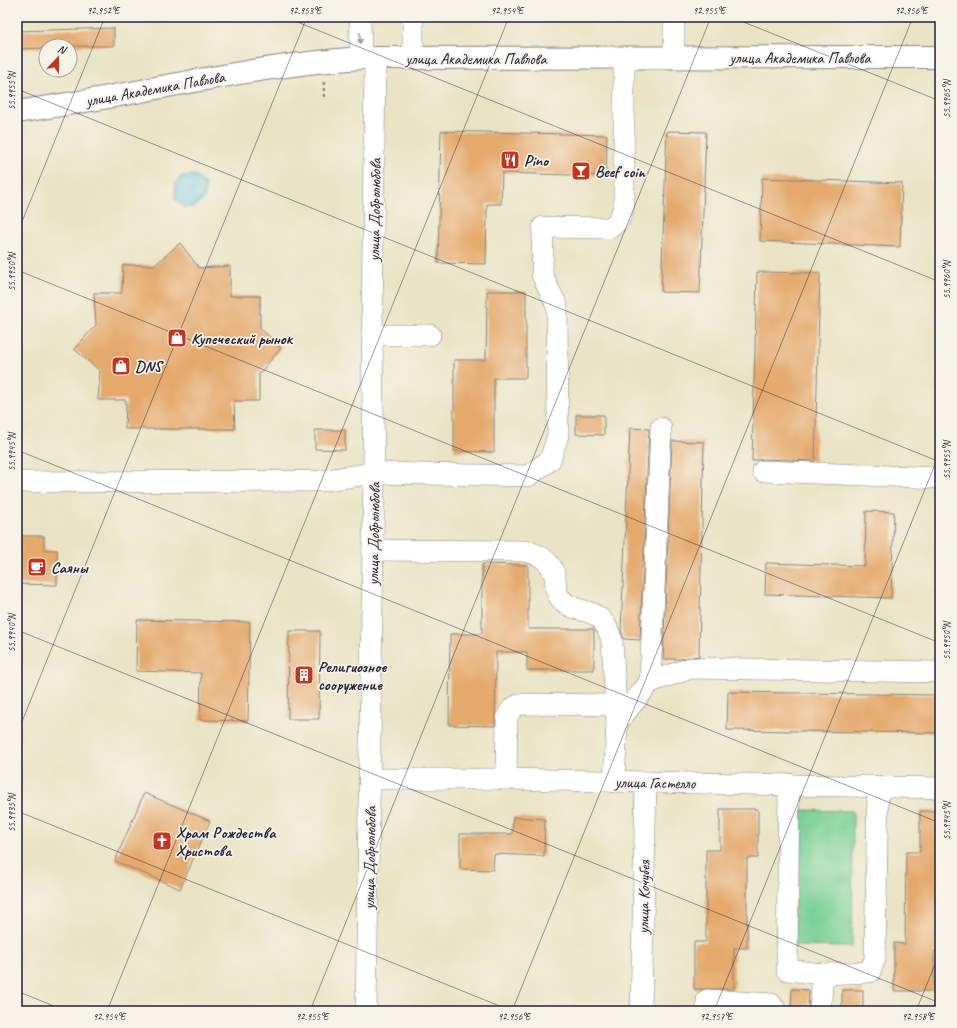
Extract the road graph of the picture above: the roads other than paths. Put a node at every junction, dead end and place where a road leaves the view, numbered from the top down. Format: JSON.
{"nodes":[{"id":1,"x":360,"y":17,"type":"edge"},
{"id":2,"x":413,"y":17,"type":"edge"},
{"id":3,"x":674,"y":17,"type":"edge"},
{"id":4,"x":940,"y":56,"type":"edge"},
{"id":5,"x":413,"y":57,"type":"junction"},
{"id":6,"x":674,"y":57,"type":"junction"},
{"id":7,"x":368,"y":58,"type":"junction"},
{"id":8,"x":624,"y":58,"type":"junction"},
{"id":9,"x":17,"y":112,"type":"edge"},
{"id":10,"x":372,"y":335,"type":"junction"},
{"id":11,"x":430,"y":335,"type":"dead end"},
{"id":12,"x":661,"y":428,"type":"dead end"},
{"id":13,"x":763,"y":471,"type":"dead end"},
{"id":14,"x":374,"y":473,"type":"junction"},
{"id":15,"x":940,"y":478,"type":"edge"},
{"id":16,"x":17,"y":482,"type":"edge"},
{"id":17,"x":373,"y":550,"type":"junction"},
{"id":18,"x":940,"y":672,"type":"edge"},
{"id":19,"x":650,"y":682,"type":"junction"},
{"id":20,"x":616,"y":714,"type":"junction"},
{"id":21,"x":370,"y":779,"type":"junction"},
{"id":22,"x":506,"y":779,"type":"junction"},
{"id":23,"x":614,"y":782,"type":"junction"},
{"id":24,"x":646,"y":782,"type":"junction"},
{"id":25,"x":789,"y":784,"type":"junction"},
{"id":26,"x":878,"y":786,"type":"junction"},
{"id":27,"x":940,"y":788,"type":"edge"},
{"id":28,"x":823,"y":974,"type":"junction"},
{"id":29,"x":366,"y":1011,"type":"edge"},
{"id":30,"x":641,"y":1011,"type":"edge"},
{"id":31,"x":707,"y":1011,"type":"edge"},
{"id":32,"x":776,"y":1011,"type":"edge"},
{"id":33,"x":820,"y":1011,"type":"edge"}],
"edges":[{"from":1,"to":7,"type":"street","name":"улица Добролюбова","one_way":true},
{"from":2,"to":5,"type":"street"},
{"from":3,"to":6,"type":"street"},
{"from":4,"to":6,"type":"main road","name":"улица Академика Павлова"},
{"from":5,"to":7,"type":"main road","name":"улица Академика Павлова"},
{"from":5,"to":8,"type":"main road","name":"улица Академика Павлова"},
{"from":6,"to":8,"type":"main road","name":"улица Академика Павлова"},
{"from":7,"to":9,"type":"main road","name":"улица Академика Павлова"},
{"from":7,"to":10,"type":"street","name":"улица Добролюбова"},
{"from":8,"to":14,"type":"street"},
{"from":10,"to":11,"type":"street"},
{"from":10,"to":14,"type":"street","name":"улица Добролюбова"},
{"from":12,"to":19,"type":"street"},
{"from":13,"to":15,"type":"street"},
{"from":14,"to":16,"type":"street"},
{"from":14,"to":17,"type":"street","name":"улица Добролюбова"},
{"from":17,"to":20,"type":"street"},
{"from":17,"to":21,"type":"street","name":"улица Добролюбова"},
{"from":18,"to":19,"type":"street"},
{"from":19,"to":20,"type":"street"},
{"from":20,"to":22,"type":"street"},
{"from":20,"to":23,"type":"street"},
{"from":21,"to":22,"type":"street","name":"улица Гастелло"},
{"from":21,"to":29,"type":"street","name":"улица Добролюбова"},
{"from":22,"to":23,"type":"street","name":"улица Гастелло"},
{"from":23,"to":24,"type":"street","name":"улица Гастелло"},
{"from":24,"to":25,"type":"street","name":"улица Гастелло"},
{"from":24,"to":30,"type":"street","name":"улица Кочубея"},
{"from":25,"to":26,"type":"street","name":"улица Гастелло"},
{"from":25,"to":28,"type":"street"},
{"from":26,"to":27,"type":"street","name":"улица Гастелло"},
{"from":26,"to":28,"type":"street"},
{"from":28,"to":33,"type":"street"},
{"from":31,"to":32,"type":"street"}]}
